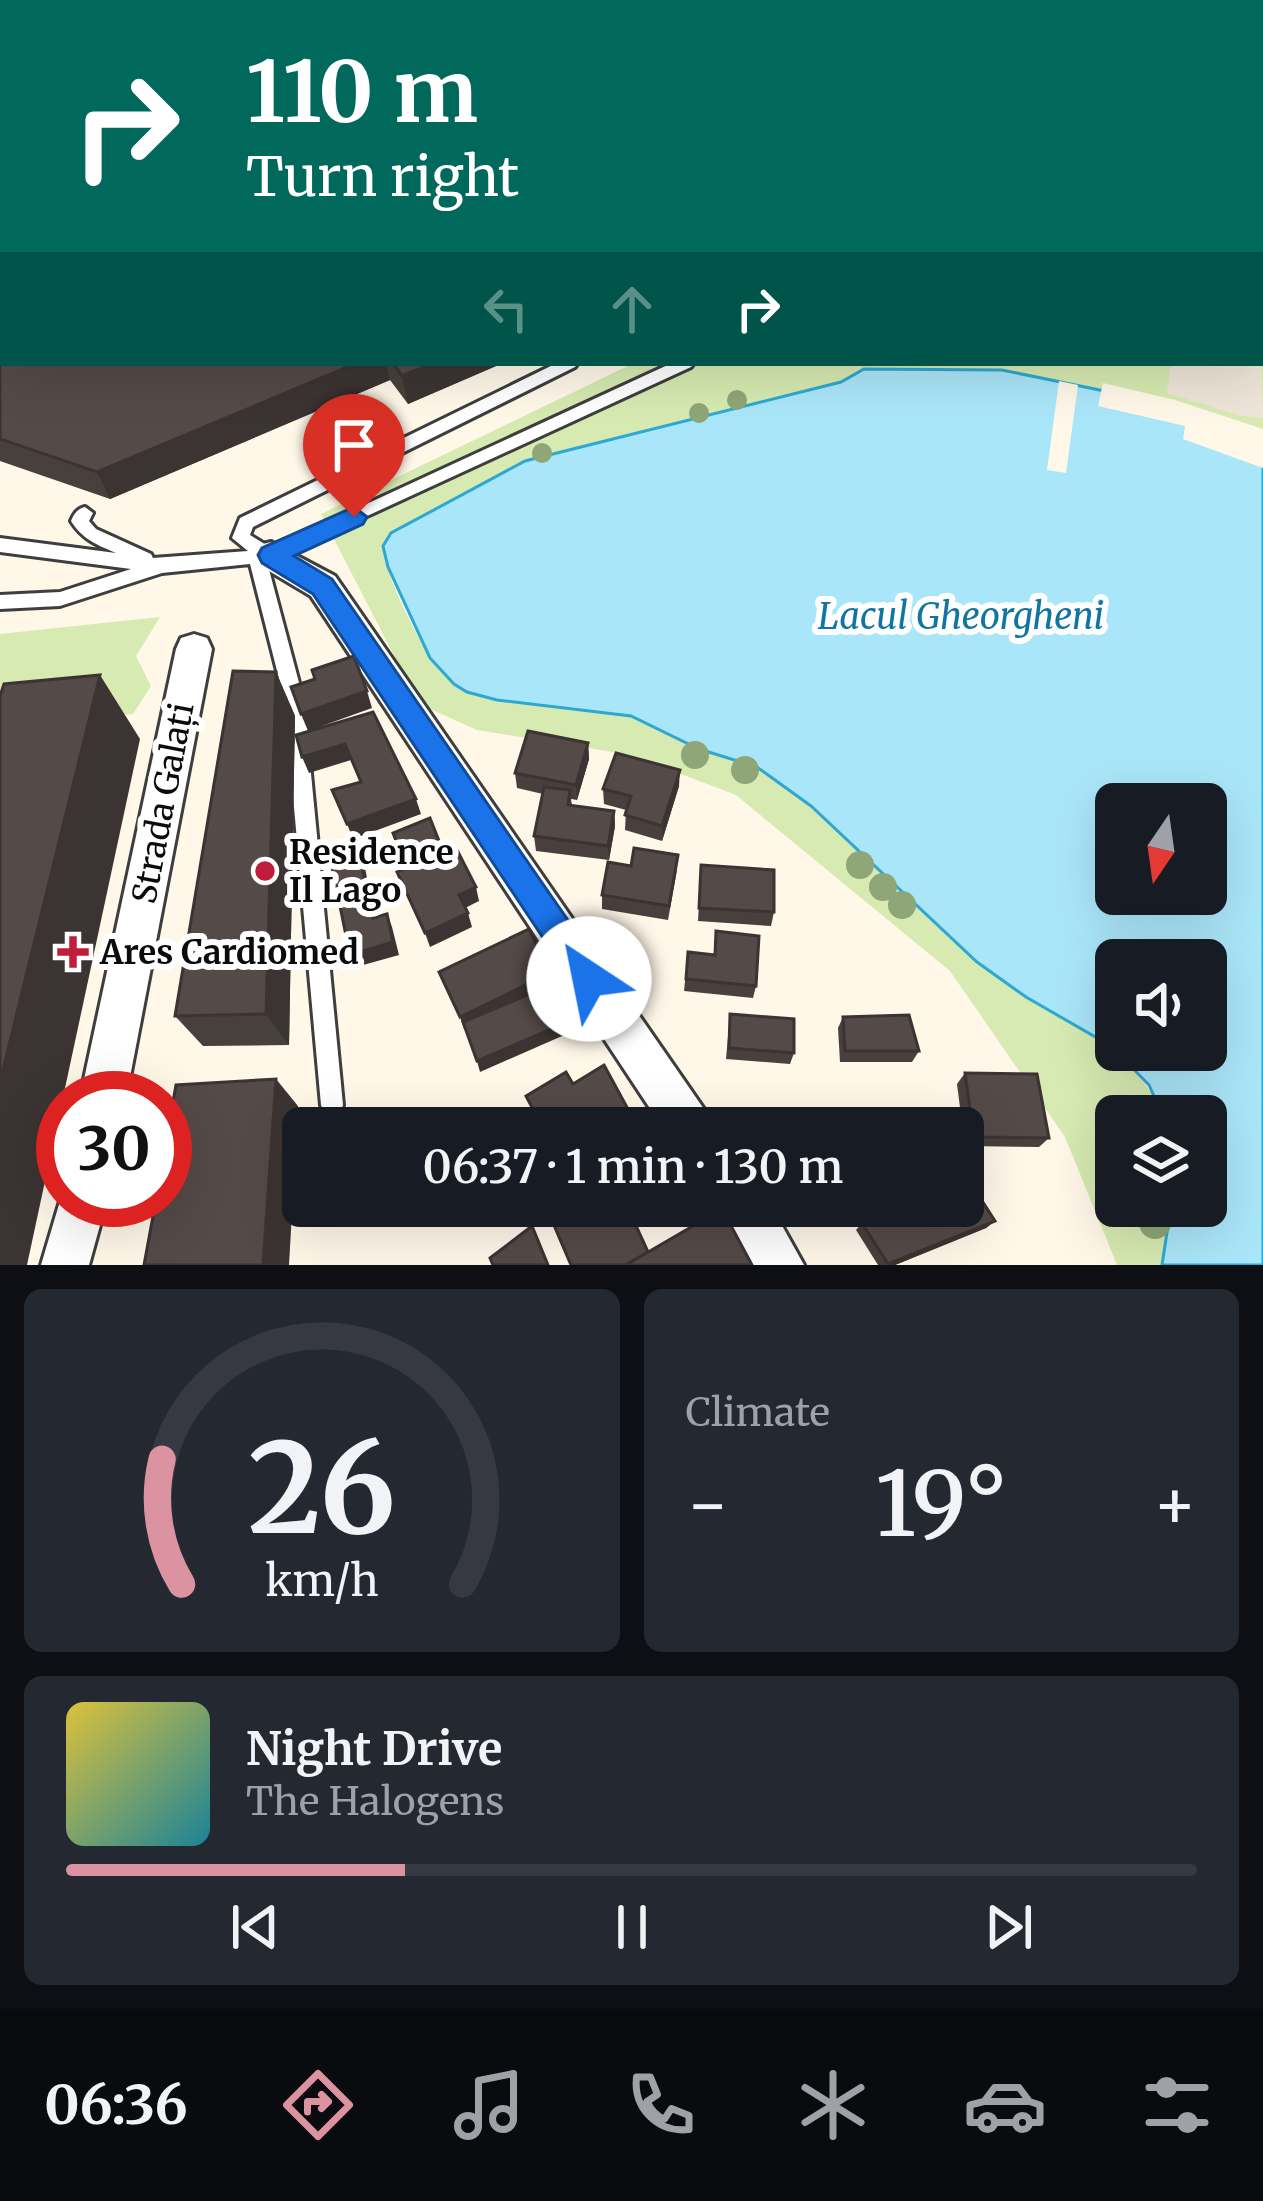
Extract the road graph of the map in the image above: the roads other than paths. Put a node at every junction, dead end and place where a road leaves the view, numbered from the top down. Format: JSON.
{"nodes":[{"id":1,"x":564,"y":366,"type":"edge"},
{"id":2,"x":679,"y":366,"type":"edge"},
{"id":3,"x":85,"y":513,"type":"dead end"},
{"id":4,"x":0,"y":545,"type":"edge"},
{"id":5,"x":264,"y":556,"type":"junction"},
{"id":6,"x":160,"y":566,"type":"junction"},
{"id":7,"x":0,"y":602,"type":"edge"},
{"id":8,"x":194,"y":649,"type":"dead end"},
{"id":9,"x":109,"y":1071,"type":"edge"},
{"id":10,"x":332,"y":1105,"type":"dead end"},
{"id":11,"x":676,"y":1107,"type":"edge"},
{"id":12,"x":75,"y":1227,"type":"edge"},
{"id":13,"x":756,"y":1227,"type":"edge"},
{"id":14,"x":65,"y":1265,"type":"edge"},
{"id":15,"x":780,"y":1265,"type":"edge"}],
"edges":[{"from":1,"to":5,"type":"lane"},
{"from":2,"to":5,"type":"lane"},
{"from":3,"to":6,"type":"lane"},
{"from":4,"to":6,"type":"lane"},
{"from":5,"to":6,"type":"lane"},
{"from":5,"to":10,"type":"lane"},
{"from":5,"to":11,"type":"street"},
{"from":6,"to":7,"type":"lane"},
{"from":8,"to":9,"type":"street","name":"Strada Galați"},
{"from":12,"to":14,"type":"street"},
{"from":13,"to":15,"type":"street"}]}
